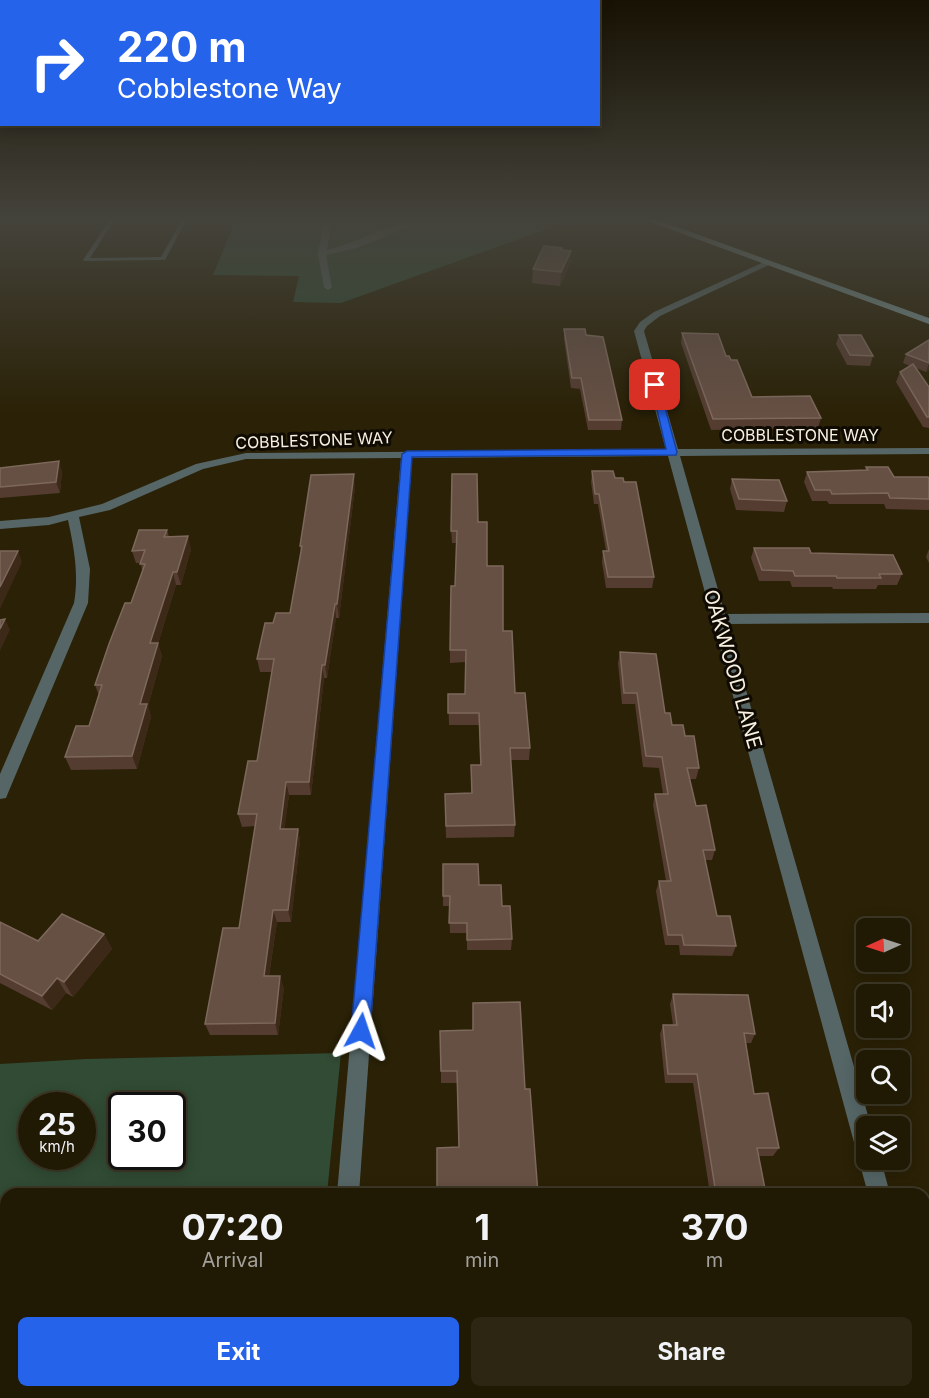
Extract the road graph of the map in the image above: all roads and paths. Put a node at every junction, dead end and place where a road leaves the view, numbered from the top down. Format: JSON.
{"nodes":[{"id":1,"x":722,"y":284,"type":"edge"},
{"id":2,"x":828,"y":284,"type":"edge"},
{"id":3,"x":929,"y":321,"type":"edge"},
{"id":4,"x":929,"y":451,"type":"edge"},
{"id":5,"x":672,"y":452,"type":"junction"},
{"id":6,"x":407,"y":454,"type":"junction"},
{"id":7,"x":73,"y":516,"type":"junction"},
{"id":8,"x":0,"y":525,"type":"edge"},
{"id":9,"x":929,"y":618,"type":"edge"},
{"id":10,"x":719,"y":619,"type":"junction"},
{"id":11,"x":0,"y":793,"type":"edge"},
{"id":12,"x":858,"y":1116,"type":"edge"},
{"id":13,"x":873,"y":1170,"type":"edge"},
{"id":14,"x":348,"y":1188,"type":"edge"},
{"id":15,"x":877,"y":1188,"type":"edge"}],
"edges":[{"from":1,"to":5,"type":"street","name":"OAKWOOD LANE"},
{"from":2,"to":3,"type":"main road"},
{"from":4,"to":5,"type":"street","name":"COBBLESTONE WAY"},
{"from":5,"to":6,"type":"street","name":"COBBLESTONE WAY"},
{"from":5,"to":10,"type":"street","name":"OAKWOOD LANE"},
{"from":6,"to":7,"type":"street","name":"COBBLESTONE WAY"},
{"from":6,"to":14,"type":"street"},
{"from":7,"to":8,"type":"street","name":"COBBLESTONE WAY"},
{"from":7,"to":11,"type":"street"},
{"from":9,"to":10,"type":"street"},
{"from":10,"to":12,"type":"street","name":"OAKWOOD LANE"},
{"from":13,"to":15,"type":"street"}]}
